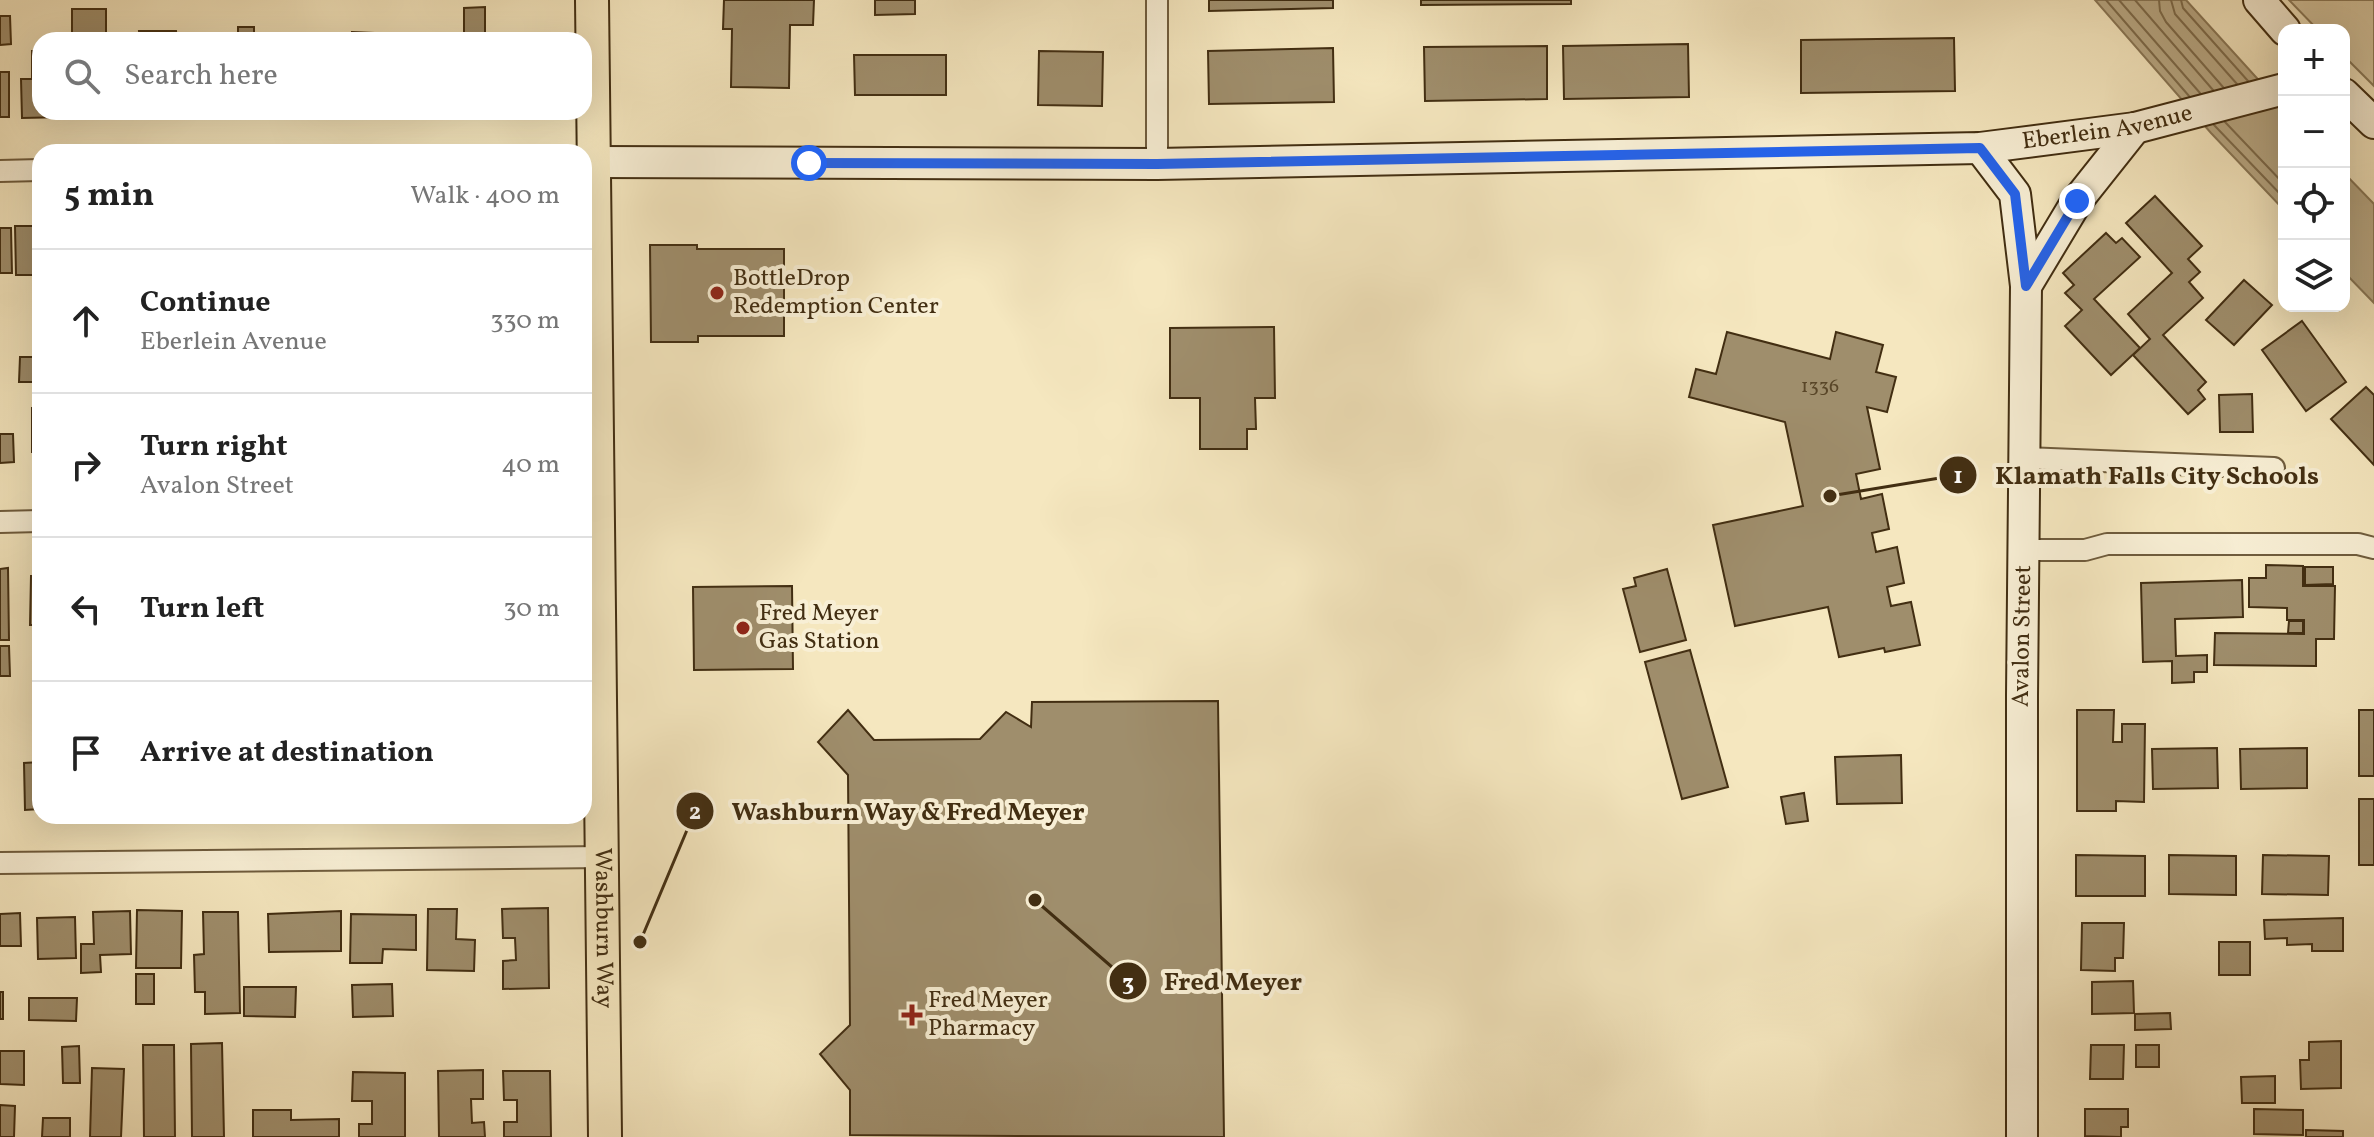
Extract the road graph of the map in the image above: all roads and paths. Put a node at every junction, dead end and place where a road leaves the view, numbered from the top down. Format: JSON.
{"nodes":[{"id":1,"x":592,"y":0,"type":"edge"},
{"id":2,"x":1157,"y":0,"type":"edge"},
{"id":3,"x":2259,"y":0,"type":"edge"},
{"id":4,"x":2280,"y":24,"type":"edge"},
{"id":5,"x":591,"y":32,"type":"edge"},
{"id":6,"x":2278,"y":91,"type":"edge"},
{"id":7,"x":2346,"y":96,"type":"edge"},
{"id":8,"x":590,"y":120,"type":"edge"},
{"id":9,"x":2374,"y":123,"type":"edge"},
{"id":10,"x":2135,"y":128,"type":"junction"},
{"id":11,"x":589,"y":144,"type":"edge"},
{"id":12,"x":1980,"y":148,"type":"junction"},
{"id":13,"x":592,"y":162,"type":"edge"},
{"id":14,"x":1157,"y":164,"type":"junction"},
{"id":15,"x":32,"y":170,"type":"edge"},
{"id":16,"x":0,"y":171,"type":"edge"},
{"id":17,"x":2026,"y":286,"type":"junction"},
{"id":18,"x":2025,"y":458,"type":"junction"},
{"id":19,"x":2274,"y":468,"type":"dead end"},
{"id":20,"x":32,"y":521,"type":"edge"},
{"id":21,"x":0,"y":522,"type":"edge"},
{"id":22,"x":2374,"y":548,"type":"edge"},
{"id":23,"x":2024,"y":550,"type":"junction"},
{"id":24,"x":592,"y":563,"type":"edge"},
{"id":25,"x":603,"y":857,"type":"junction"},
{"id":26,"x":0,"y":863,"type":"edge"},
{"id":27,"x":605,"y":1137,"type":"edge"},
{"id":28,"x":2022,"y":1137,"type":"edge"}],
"edges":[{"from":1,"to":5,"type":"main road","name":"Washburn Way"},
{"from":2,"to":14,"type":"street"},
{"from":3,"to":4,"type":"street"},
{"from":6,"to":10,"type":"street","name":"Eberlein Avenue"},
{"from":7,"to":9,"type":"street"},
{"from":8,"to":11,"type":"main road","name":"Washburn Way"},
{"from":10,"to":12,"type":"street","name":"Eberlein Avenue"},
{"from":10,"to":17,"type":"street"},
{"from":12,"to":14,"type":"street","name":"Eberlein Avenue"},
{"from":12,"to":17,"type":"street","name":"Avalon Street"},
{"from":13,"to":14,"type":"street","name":"Eberlein Avenue"},
{"from":15,"to":16,"type":"street"},
{"from":17,"to":18,"type":"street","name":"Avalon Street"},
{"from":18,"to":19,"type":"street"},
{"from":18,"to":23,"type":"street","name":"Avalon Street"},
{"from":20,"to":21,"type":"street"},
{"from":22,"to":23,"type":"street"},
{"from":23,"to":28,"type":"street","name":"Avalon Street"},
{"from":24,"to":25,"type":"main road","name":"Washburn Way"},
{"from":25,"to":26,"type":"street"},
{"from":25,"to":27,"type":"main road","name":"Washburn Way"}]}
